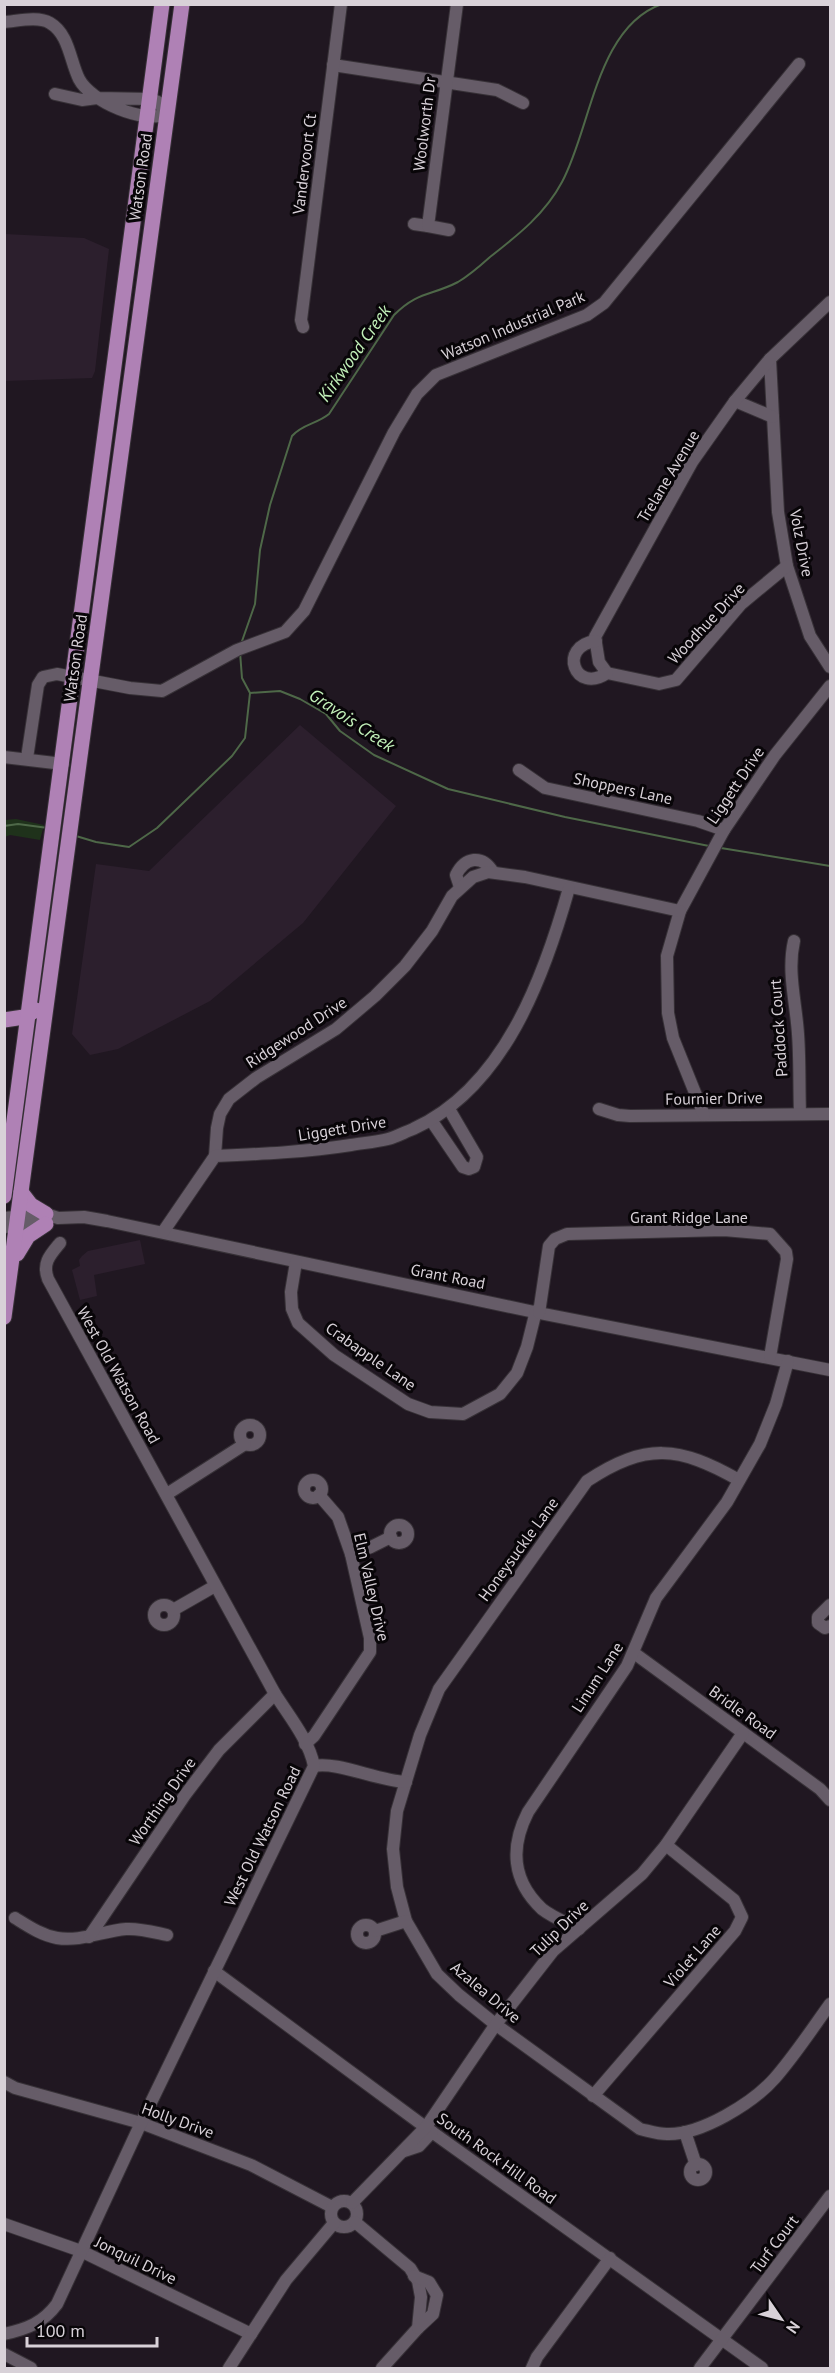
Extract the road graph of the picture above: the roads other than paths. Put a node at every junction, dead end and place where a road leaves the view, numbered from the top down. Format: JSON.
{"nodes":[{"id":1,"x":162,"y":4,"type":"edge"},
{"id":2,"x":182,"y":4,"type":"edge"},
{"id":3,"x":341,"y":4,"type":"edge"},
{"id":4,"x":457,"y":4,"type":"edge"},
{"id":5,"x":4,"y":22,"type":"edge"},
{"id":6,"x":799,"y":64,"type":"dead end"},
{"id":7,"x":333,"y":65,"type":"junction"},
{"id":8,"x":446,"y":82,"type":"junction"},
{"id":9,"x":55,"y":94,"type":"dead end"},
{"id":10,"x":98,"y":98,"type":"junction"},
{"id":11,"x":151,"y":99,"type":"junction"},
{"id":12,"x":523,"y":104,"type":"dead end"},
{"id":13,"x":167,"y":114,"type":"junction"},
{"id":14,"x":149,"y":117,"type":"junction"},
{"id":15,"x":414,"y":224,"type":"dead end"},
{"id":16,"x":428,"y":226,"type":"junction"},
{"id":17,"x":449,"y":230,"type":"dead end"},
{"id":18,"x":831,"y":302,"type":"edge"},
{"id":19,"x":303,"y":327,"type":"dead end"},
{"id":20,"x":770,"y":359,"type":"junction"},
{"id":21,"x":735,"y":401,"type":"junction"},
{"id":22,"x":773,"y":417,"type":"junction"},
{"id":23,"x":787,"y":566,"type":"junction"},
{"id":24,"x":596,"y":641,"type":"junction"},
{"id":25,"x":831,"y":667,"type":"edge"},
{"id":26,"x":607,"y":673,"type":"junction"},
{"id":27,"x":74,"y":677,"type":"junction"},
{"id":28,"x":90,"y":681,"type":"junction"},
{"id":29,"x":831,"y":686,"type":"edge"},
{"id":30,"x":4,"y":756,"type":"edge"},
{"id":31,"x":27,"y":758,"type":"junction"},
{"id":32,"x":63,"y":764,"type":"junction"},
{"id":33,"x":519,"y":770,"type":"dead end"},
{"id":34,"x":721,"y":835,"type":"junction"},
{"id":35,"x":569,"y":888,"type":"junction"},
{"id":36,"x":680,"y":911,"type":"junction"},
{"id":37,"x":794,"y":941,"type":"dead end"},
{"id":38,"x":37,"y":1006,"type":"junction"},
{"id":39,"x":4,"y":1020,"type":"edge"},
{"id":40,"x":26,"y":1034,"type":"junction"},
{"id":41,"x":449,"y":1109,"type":"junction"},
{"id":42,"x":599,"y":1109,"type":"dead end"},
{"id":43,"x":800,"y":1113,"type":"junction"},
{"id":44,"x":831,"y":1114,"type":"edge"},
{"id":45,"x":704,"y":1115,"type":"junction"},
{"id":46,"x":431,"y":1120,"type":"junction"},
{"id":47,"x":215,"y":1156,"type":"junction"},
{"id":48,"x":5,"y":1191,"type":"edge"},
{"id":49,"x":21,"y":1192,"type":"junction"},
{"id":50,"x":4,"y":1196,"type":"edge"},
{"id":51,"x":50,"y":1219,"type":"junction"},
{"id":52,"x":11,"y":1222,"type":"edge"},
{"id":53,"x":163,"y":1232,"type":"junction"},
{"id":54,"x":60,"y":1243,"type":"dead end"},
{"id":55,"x":12,"y":1262,"type":"junction"},
{"id":56,"x":296,"y":1262,"type":"junction"},
{"id":57,"x":538,"y":1312,"type":"junction"},
{"id":58,"x":4,"y":1317,"type":"edge"},
{"id":59,"x":770,"y":1357,"type":"junction"},
{"id":60,"x":788,"y":1361,"type":"junction"},
{"id":61,"x":831,"y":1370,"type":"edge"},
{"id":62,"x":245,"y":1444,"type":"dead end"},
{"id":63,"x":739,"y":1480,"type":"junction"},
{"id":64,"x":167,"y":1494,"type":"junction"},
{"id":65,"x":319,"y":1495,"type":"dead end"},
{"id":66,"x":391,"y":1537,"type":"dead end"},
{"id":67,"x":351,"y":1554,"type":"junction"},
{"id":68,"x":215,"y":1586,"type":"junction"},
{"id":69,"x":831,"y":1605,"type":"edge"},
{"id":70,"x":173,"y":1610,"type":"dead end"},
{"id":71,"x":831,"y":1626,"type":"edge"},
{"id":72,"x":634,"y":1653,"type":"junction"},
{"id":73,"x":274,"y":1694,"type":"junction"},
{"id":74,"x":743,"y":1733,"type":"junction"},
{"id":75,"x":305,"y":1744,"type":"junction"},
{"id":76,"x":314,"y":1766,"type":"junction"},
{"id":77,"x":406,"y":1782,"type":"junction"},
{"id":78,"x":830,"y":1797,"type":"edge"},
{"id":79,"x":666,"y":1845,"type":"junction"},
{"id":80,"x":15,"y":1918,"type":"dead end"},
{"id":81,"x":406,"y":1922,"type":"junction"},
{"id":82,"x":579,"y":1929,"type":"junction"},
{"id":83,"x":375,"y":1931,"type":"dead end"},
{"id":84,"x":167,"y":1935,"type":"dead end"},
{"id":85,"x":89,"y":1937,"type":"junction"},
{"id":86,"x":214,"y":1971,"type":"junction"},
{"id":87,"x":831,"y":2004,"type":"edge"},
{"id":88,"x":496,"y":2024,"type":"junction"},
{"id":89,"x":8,"y":2087,"type":"edge"},
{"id":90,"x":593,"y":2096,"type":"junction"},
{"id":91,"x":141,"y":2123,"type":"junction"},
{"id":92,"x":429,"y":2130,"type":"junction"},
{"id":93,"x":685,"y":2132,"type":"junction"},
{"id":94,"x":696,"y":2165,"type":"dead end"},
{"id":95,"x":831,"y":2196,"type":"edge"},
{"id":96,"x":352,"y":2203,"type":"junction"},
{"id":97,"x":332,"y":2207,"type":"junction"},
{"id":98,"x":355,"y":2222,"type":"junction"},
{"id":99,"x":334,"y":2223,"type":"junction"},
{"id":100,"x":4,"y":2224,"type":"edge"},
{"id":101,"x":81,"y":2251,"type":"junction"},
{"id":102,"x":610,"y":2258,"type":"junction"},
{"id":103,"x":4,"y":2334,"type":"edge"},
{"id":104,"x":251,"y":2334,"type":"junction"},
{"id":105,"x":721,"y":2340,"type":"junction"},
{"id":106,"x":4,"y":2354,"type":"edge"},
{"id":107,"x":31,"y":2368,"type":"edge"},
{"id":108,"x":229,"y":2368,"type":"edge"},
{"id":109,"x":382,"y":2368,"type":"edge"},
{"id":110,"x":532,"y":2368,"type":"edge"},
{"id":111,"x":700,"y":2368,"type":"edge"},
{"id":112,"x":762,"y":2368,"type":"edge"}],
"edges":[{"from":1,"to":11,"type":"main road","name":"Watson Road"},
{"from":2,"to":13,"type":"main road","name":"Watson Road"},
{"from":3,"to":7,"type":"street","name":"Vandervoort Ct"},
{"from":4,"to":8,"type":"street","name":"Woolworth Dr"},
{"from":5,"to":10,"type":"street"},
{"from":6,"to":28,"type":"street","name":"Watson Industrial Park"},
{"from":7,"to":8,"type":"street"},
{"from":7,"to":19,"type":"street","name":"Vandervoort Ct"},
{"from":8,"to":12,"type":"street"},
{"from":8,"to":16,"type":"street","name":"Woolworth Dr"},
{"from":9,"to":10,"type":"street"},
{"from":10,"to":11,"type":"street"},
{"from":10,"to":14,"type":"street"},
{"from":11,"to":13,"type":"street"},
{"from":11,"to":14,"type":"main road","name":"Watson Road"},
{"from":13,"to":14,"type":"street"},
{"from":13,"to":28,"type":"main road","name":"Watson Road"},
{"from":14,"to":27,"type":"main road","name":"Watson Road"},
{"from":15,"to":16,"type":"street"},
{"from":16,"to":17,"type":"street"},
{"from":18,"to":20,"type":"street","name":"Trelane Avenue"},
{"from":20,"to":21,"type":"street","name":"Trelane Avenue"},
{"from":20,"to":22,"type":"street","name":"Volz Drive"},
{"from":21,"to":22,"type":"street"},
{"from":21,"to":24,"type":"street","name":"Trelane Avenue"},
{"from":22,"to":23,"type":"street","name":"Volz Drive"},
{"from":23,"to":25,"type":"street","name":"Volz Drive"},
{"from":23,"to":26,"type":"street","name":"Woodhue Drive"},
{"from":24,"to":26,"type":"street"},
{"from":24,"to":26,"type":"street","name":"Woodhue Drive"},
{"from":27,"to":28,"type":"street","name":"Watson Industrial Park"},
{"from":27,"to":31,"type":"street","name":"Watson Industrial Park"},
{"from":27,"to":32,"type":"main road","name":"Watson Road"},
{"from":28,"to":38,"type":"main road","name":"Watson Road"},
{"from":29,"to":34,"type":"street","name":"Liggett Drive"},
{"from":30,"to":31,"type":"street"},
{"from":31,"to":32,"type":"street"},
{"from":32,"to":38,"type":"main road","name":"Watson Road"},
{"from":33,"to":34,"type":"street","name":"Shoppers Lane"},
{"from":34,"to":36,"type":"street","name":"Liggett Drive"},
{"from":35,"to":36,"type":"street","name":"Ridgewood Drive"},
{"from":35,"to":41,"type":"street","name":"Liggett Drive"},
{"from":35,"to":47,"type":"street","name":"Ridgewood Drive"},
{"from":36,"to":45,"type":"street","name":"Liggett Drive"},
{"from":37,"to":43,"type":"street","name":"Paddock Court"},
{"from":38,"to":39,"type":"main road"},
{"from":38,"to":40,"type":"main road","name":"Watson Road"},
{"from":38,"to":49,"type":"main road","name":"Watson Road"},
{"from":39,"to":40,"type":"main road"},
{"from":40,"to":48,"type":"main road","name":"Watson Road"},
{"from":41,"to":46,"type":"street","name":"Liggett Drive"},
{"from":41,"to":46,"type":"street"},
{"from":42,"to":45,"type":"street","name":"Fournier Drive"},
{"from":43,"to":44,"type":"street","name":"Fournier Drive"},
{"from":43,"to":45,"type":"street","name":"Fournier Drive"},
{"from":46,"to":47,"type":"street","name":"Liggett Drive"},
{"from":47,"to":53,"type":"street"},
{"from":48,"to":50,"type":"main road","name":"Watson Road"},
{"from":49,"to":51,"type":"main road"},
{"from":49,"to":52,"type":"main road","name":"Watson Road"},
{"from":51,"to":52,"type":"street","name":"Grant Road"},
{"from":51,"to":53,"type":"street","name":"Grant Road"},
{"from":51,"to":55,"type":"main road"},
{"from":52,"to":55,"type":"main road","name":"Watson Road"},
{"from":53,"to":56,"type":"street","name":"Grant Road"},
{"from":54,"to":64,"type":"street","name":"West Old Watson Road"},
{"from":55,"to":58,"type":"main road","name":"Watson Road"},
{"from":56,"to":57,"type":"street","name":"Grant Road"},
{"from":56,"to":57,"type":"street","name":"Crabapple Lane"},
{"from":57,"to":59,"type":"street","name":"Grant Road"},
{"from":57,"to":59,"type":"street","name":"Grant Ridge Lane"},
{"from":59,"to":60,"type":"street","name":"Grant Road"},
{"from":60,"to":61,"type":"street","name":"Grant Road"},
{"from":60,"to":63,"type":"street","name":"Linum Lane"},
{"from":62,"to":64,"type":"street"},
{"from":63,"to":72,"type":"street","name":"Linum Lane"},
{"from":63,"to":77,"type":"street","name":"Honeysuckle Lane"},
{"from":64,"to":68,"type":"street","name":"West Old Watson Road"},
{"from":65,"to":67,"type":"street","name":"Elm Valley Drive"},
{"from":66,"to":67,"type":"street"},
{"from":67,"to":75,"type":"street","name":"Elm Valley Drive"},
{"from":68,"to":70,"type":"street"},
{"from":68,"to":73,"type":"street","name":"West Old Watson Road"},
{"from":69,"to":71,"type":"street"},
{"from":72,"to":74,"type":"street","name":"Bridle Road"},
{"from":72,"to":82,"type":"street","name":"Linum Lane"},
{"from":73,"to":75,"type":"street","name":"West Old Watson Road"},
{"from":73,"to":85,"type":"street","name":"Worthing Drive"},
{"from":74,"to":78,"type":"street","name":"Bridle Road"},
{"from":74,"to":79,"type":"street","name":"Tulip Drive"},
{"from":75,"to":76,"type":"street","name":"West Old Watson Road"},
{"from":76,"to":77,"type":"street"},
{"from":76,"to":86,"type":"street","name":"West Old Watson Road"},
{"from":77,"to":81,"type":"street","name":"Azalea Drive"},
{"from":79,"to":82,"type":"street","name":"Tulip Drive"},
{"from":79,"to":90,"type":"street","name":"Violet Lane"},
{"from":80,"to":85,"type":"street"},
{"from":81,"to":83,"type":"street"},
{"from":81,"to":88,"type":"street","name":"Azalea Drive"},
{"from":82,"to":88,"type":"street","name":"Tulip Drive"},
{"from":84,"to":85,"type":"street"},
{"from":86,"to":91,"type":"street","name":"West Old Watson Road"},
{"from":86,"to":92,"type":"street","name":"South Rock Hill Road"},
{"from":87,"to":93,"type":"street"},
{"from":88,"to":90,"type":"street","name":"Azalea Drive"},
{"from":88,"to":92,"type":"street","name":"Tulip Drive"},
{"from":89,"to":91,"type":"street","name":"Holly Drive"},
{"from":90,"to":93,"type":"street","name":"Azalea Drive"},
{"from":91,"to":97,"type":"street","name":"Holly Drive"},
{"from":91,"to":101,"type":"street","name":"West Old Watson Road"},
{"from":92,"to":96,"type":"street","name":"Tulip Drive"},
{"from":92,"to":102,"type":"street","name":"South Rock Hill Road"},
{"from":93,"to":94,"type":"street"},
{"from":95,"to":105,"type":"street","name":"Turf Court"},
{"from":96,"to":97,"type":"street"},
{"from":96,"to":98,"type":"street"},
{"from":97,"to":99,"type":"street"},
{"from":98,"to":99,"type":"street"},
{"from":98,"to":109,"type":"street"},
{"from":99,"to":104,"type":"street"},
{"from":100,"to":101,"type":"street","name":"Jonquil Drive"},
{"from":101,"to":103,"type":"street","name":"West Old Watson Road"},
{"from":101,"to":104,"type":"street","name":"Jonquil Drive"},
{"from":102,"to":105,"type":"street","name":"South Rock Hill Road"},
{"from":102,"to":110,"type":"street"},
{"from":104,"to":108,"type":"street"},
{"from":105,"to":111,"type":"street","name":"Turf Court"},
{"from":105,"to":112,"type":"street","name":"South Rock Hill Road"},
{"from":106,"to":107,"type":"street"}]}
